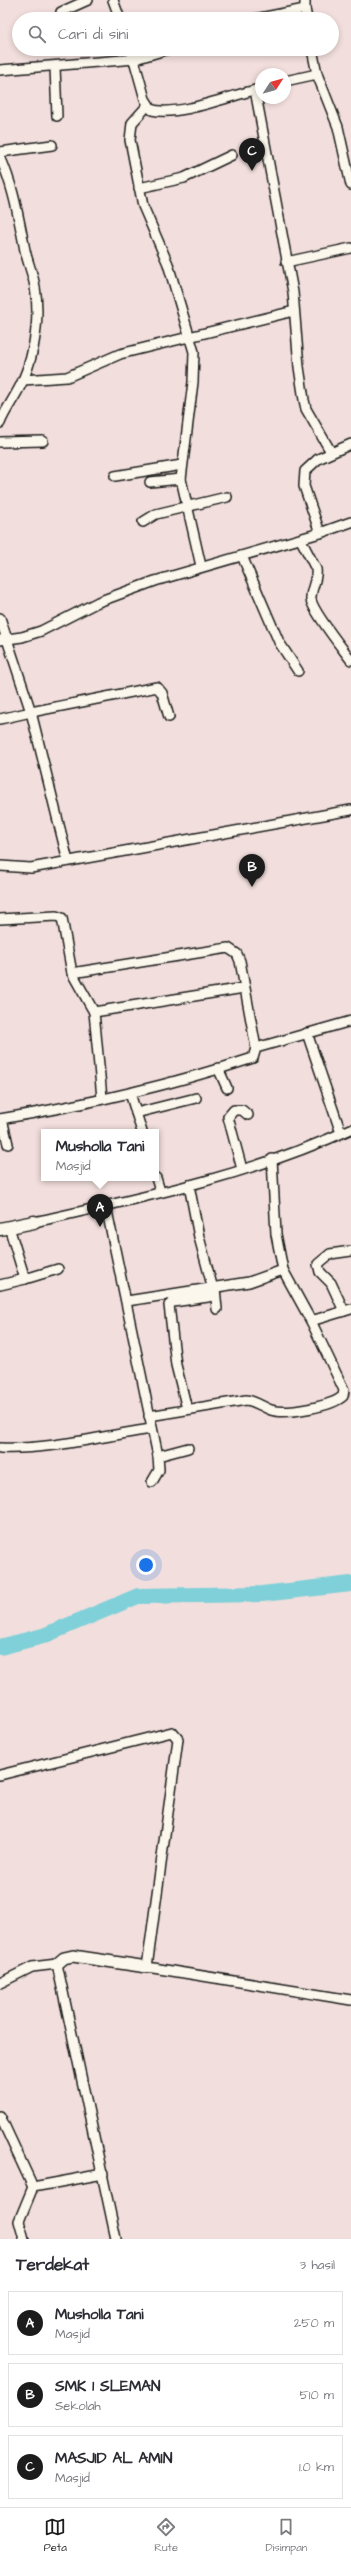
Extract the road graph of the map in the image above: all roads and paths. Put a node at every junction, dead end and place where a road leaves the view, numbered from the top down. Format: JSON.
{"nodes":[{"id":1,"x":88,"y":0,"type":"edge"},
{"id":2,"x":113,"y":0,"type":"edge"},
{"id":3,"x":305,"y":4,"type":"edge"},
{"id":4,"x":61,"y":12,"type":"dead end"},
{"id":5,"x":117,"y":12,"type":"edge"},
{"id":6,"x":278,"y":12,"type":"edge"},
{"id":7,"x":134,"y":56,"type":"edge"},
{"id":8,"x":145,"y":56,"type":"edge"},
{"id":9,"x":313,"y":56,"type":"edge"},
{"id":10,"x":135,"y":59,"type":"junction"},
{"id":11,"x":55,"y":67,"type":"junction"},
{"id":12,"x":0,"y":70,"type":"edge"},
{"id":13,"x":317,"y":74,"type":"junction"},
{"id":14,"x":291,"y":80,"type":"edge"},
{"id":15,"x":255,"y":90,"type":"edge"},
{"id":16,"x":260,"y":104,"type":"edge"},
{"id":17,"x":148,"y":106,"type":"junction"},
{"id":18,"x":57,"y":116,"type":"dead end"},
{"id":19,"x":52,"y":145,"type":"dead end"},
{"id":20,"x":0,"y":152,"type":"edge"},
{"id":21,"x":232,"y":155,"type":"dead end"},
{"id":22,"x":0,"y":157,"type":"edge"},
{"id":23,"x":351,"y":186,"type":"edge"},
{"id":24,"x":139,"y":188,"type":"junction"},
{"id":25,"x":351,"y":248,"type":"edge"},
{"id":26,"x":286,"y":262,"type":"junction"},
{"id":27,"x":294,"y":311,"type":"junction"},
{"id":28,"x":191,"y":337,"type":"junction"},
{"id":29,"x":23,"y":380,"type":"junction"},
{"id":30,"x":0,"y":423,"type":"edge"},
{"id":31,"x":43,"y":441,"type":"dead end"},
{"id":32,"x":0,"y":442,"type":"edge"},
{"id":33,"x":351,"y":444,"type":"edge"},
{"id":34,"x":331,"y":452,"type":"junction"},
{"id":35,"x":182,"y":464,"type":"junction"},
{"id":36,"x":115,"y":476,"type":"dead end"},
{"id":37,"x":181,"y":479,"type":"junction"},
{"id":38,"x":150,"y":482,"type":"dead end"},
{"id":39,"x":228,"y":497,"type":"dead end"},
{"id":40,"x":186,"y":507,"type":"junction"},
{"id":41,"x":143,"y":522,"type":"dead end"},
{"id":42,"x":351,"y":522,"type":"edge"},
{"id":43,"x":320,"y":533,"type":"junction"},
{"id":44,"x":301,"y":540,"type":"junction"},
{"id":45,"x":242,"y":556,"type":"junction"},
{"id":46,"x":201,"y":566,"type":"junction"},
{"id":47,"x":0,"y":618,"type":"edge"},
{"id":48,"x":3,"y":639,"type":"edge"},
{"id":49,"x":351,"y":660,"type":"edge"},
{"id":50,"x":298,"y":671,"type":"dead end"},
{"id":51,"x":31,"y":712,"type":"junction"},
{"id":52,"x":169,"y":717,"type":"dead end"},
{"id":53,"x":0,"y":719,"type":"edge"},
{"id":54,"x":351,"y":810,"type":"edge"},
{"id":55,"x":68,"y":861,"type":"junction"},
{"id":56,"x":0,"y":866,"type":"edge"},
{"id":57,"x":0,"y":919,"type":"edge"},
{"id":58,"x":72,"y":973,"type":"junction"},
{"id":59,"x":244,"y":988,"type":"junction"},
{"id":60,"x":94,"y":1012,"type":"junction"},
{"id":61,"x":351,"y":1021,"type":"edge"},
{"id":62,"x":307,"y":1033,"type":"junction"},
{"id":63,"x":256,"y":1048,"type":"junction"},
{"id":64,"x":218,"y":1068,"type":"junction"},
{"id":65,"x":227,"y":1088,"type":"dead end"},
{"id":66,"x":130,"y":1093,"type":"junction"},
{"id":67,"x":102,"y":1098,"type":"junction"},
{"id":68,"x":196,"y":1098,"type":"dead end"},
{"id":69,"x":136,"y":1113,"type":"junction"},
{"id":70,"x":248,"y":1115,"type":"dead end"},
{"id":71,"x":1,"y":1119,"type":"edge"},
{"id":72,"x":351,"y":1128,"type":"edge"},
{"id":73,"x":141,"y":1129,"type":"edge"},
{"id":74,"x":341,"y":1133,"type":"junction"},
{"id":75,"x":8,"y":1144,"type":"dead end"},
{"id":76,"x":272,"y":1159,"type":"junction"},
{"id":77,"x":242,"y":1169,"type":"junction"},
{"id":78,"x":157,"y":1181,"type":"edge"},
{"id":79,"x":189,"y":1185,"type":"junction"},
{"id":80,"x":160,"y":1192,"type":"junction"},
{"id":81,"x":106,"y":1206,"type":"junction"},
{"id":82,"x":34,"y":1222,"type":"joint"},
{"id":83,"x":4,"y":1228,"type":"edge"},
{"id":84,"x":351,"y":1251,"type":"edge"},
{"id":85,"x":58,"y":1269,"type":"dead end"},
{"id":86,"x":283,"y":1270,"type":"junction"},
{"id":87,"x":25,"y":1279,"type":"junction"},
{"id":88,"x":0,"y":1285,"type":"edge"},
{"id":89,"x":214,"y":1289,"type":"junction"},
{"id":90,"x":127,"y":1302,"type":"junction"},
{"id":91,"x":217,"y":1309,"type":"dead end"},
{"id":92,"x":347,"y":1310,"type":"edge"},
{"id":93,"x":312,"y":1321,"type":"junction"},
{"id":94,"x":187,"y":1409,"type":"junction"},
{"id":95,"x":150,"y":1416,"type":"junction"},
{"id":96,"x":152,"y":1429,"type":"junction"},
{"id":97,"x":0,"y":1448,"type":"edge"},
{"id":98,"x":188,"y":1448,"type":"dead end"},
{"id":99,"x":158,"y":1456,"type":"junction"},
{"id":100,"x":152,"y":1482,"type":"dead end"},
{"id":101,"x":0,"y":1775,"type":"edge"},
{"id":102,"x":57,"y":1964,"type":"junction"},
{"id":103,"x":147,"y":1967,"type":"junction"},
{"id":104,"x":0,"y":1983,"type":"edge"},
{"id":105,"x":351,"y":2000,"type":"edge"},
{"id":106,"x":0,"y":2116,"type":"edge"},
{"id":107,"x":103,"y":2174,"type":"junction"},
{"id":108,"x":33,"y":2187,"type":"junction"},
{"id":109,"x":24,"y":2239,"type":"edge"},
{"id":110,"x":116,"y":2239,"type":"edge"}],
"edges":[{"from":1,"to":4,"type":"street"},
{"from":2,"to":5,"type":"street"},
{"from":3,"to":6,"type":"street"},
{"from":7,"to":10,"type":"street"},
{"from":8,"to":10,"type":"street"},
{"from":9,"to":13,"type":"street"},
{"from":10,"to":11,"type":"street"},
{"from":10,"to":17,"type":"street"},
{"from":11,"to":12,"type":"street"},
{"from":11,"to":18,"type":"street"},
{"from":13,"to":14,"type":"street"},
{"from":13,"to":23,"type":"street"},
{"from":15,"to":17,"type":"street"},
{"from":16,"to":26,"type":"street"},
{"from":17,"to":24,"type":"street"},
{"from":19,"to":20,"type":"street"},
{"from":21,"to":24,"type":"street"},
{"from":22,"to":29,"type":"street"},
{"from":24,"to":28,"type":"street"},
{"from":25,"to":26,"type":"street"},
{"from":26,"to":27,"type":"street"},
{"from":27,"to":28,"type":"street"},
{"from":27,"to":34,"type":"street"},
{"from":28,"to":29,"type":"street"},
{"from":28,"to":35,"type":"street"},
{"from":29,"to":30,"type":"street"},
{"from":31,"to":32,"type":"street"},
{"from":33,"to":34,"type":"street"},
{"from":34,"to":43,"type":"street"},
{"from":35,"to":36,"type":"street"},
{"from":35,"to":37,"type":"street"},
{"from":37,"to":38,"type":"street"},
{"from":37,"to":40,"type":"street"},
{"from":39,"to":40,"type":"street"},
{"from":40,"to":41,"type":"street"},
{"from":40,"to":46,"type":"street"},
{"from":42,"to":43,"type":"street"},
{"from":43,"to":44,"type":"street"},
{"from":44,"to":45,"type":"street"},
{"from":44,"to":49,"type":"street"},
{"from":45,"to":46,"type":"street"},
{"from":45,"to":50,"type":"street"},
{"from":46,"to":48,"type":"street"},
{"from":47,"to":48,"type":"street"},
{"from":48,"to":51,"type":"street"},
{"from":51,"to":52,"type":"street"},
{"from":51,"to":53,"type":"street"},
{"from":51,"to":55,"type":"street"},
{"from":54,"to":55,"type":"street"},
{"from":55,"to":56,"type":"street"},
{"from":57,"to":58,"type":"street"},
{"from":58,"to":59,"type":"street"},
{"from":58,"to":60,"type":"street"},
{"from":59,"to":60,"type":"street"},
{"from":59,"to":63,"type":"street"},
{"from":60,"to":67,"type":"street"},
{"from":61,"to":62,"type":"street"},
{"from":62,"to":63,"type":"street"},
{"from":62,"to":74,"type":"street"},
{"from":63,"to":64,"type":"street"},
{"from":64,"to":65,"type":"street"},
{"from":64,"to":66,"type":"street"},
{"from":66,"to":67,"type":"street"},
{"from":66,"to":69,"type":"street"},
{"from":67,"to":71,"type":"street"},
{"from":68,"to":69,"type":"street"},
{"from":69,"to":73,"type":"street"},
{"from":70,"to":77,"type":"street"},
{"from":71,"to":75,"type":"street"},
{"from":72,"to":74,"type":"street"},
{"from":74,"to":76,"type":"street"},
{"from":76,"to":77,"type":"street"},
{"from":76,"to":86,"type":"street"},
{"from":77,"to":79,"type":"street"},
{"from":78,"to":80,"type":"street"},
{"from":79,"to":80,"type":"street"},
{"from":79,"to":89,"type":"street"},
{"from":80,"to":81,"type":"street"},
{"from":81,"to":82,"type":"street"},
{"from":81,"to":90,"type":"street"},
{"from":82,"to":83,"type":"main road"},
{"from":83,"to":87,"type":"street"},
{"from":84,"to":92,"type":"street"},
{"from":85,"to":87,"type":"street"},
{"from":86,"to":89,"type":"street"},
{"from":86,"to":93,"type":"street"},
{"from":87,"to":88,"type":"street"},
{"from":89,"to":90,"type":"street"},
{"from":89,"to":91,"type":"street"},
{"from":89,"to":94,"type":"street"},
{"from":90,"to":95,"type":"street"},
{"from":92,"to":93,"type":"street"},
{"from":93,"to":94,"type":"street"},
{"from":94,"to":95,"type":"street"},
{"from":95,"to":96,"type":"street"},
{"from":96,"to":97,"type":"street"},
{"from":96,"to":99,"type":"street"},
{"from":98,"to":99,"type":"street"},
{"from":99,"to":100,"type":"street"},
{"from":101,"to":103,"type":"street"},
{"from":102,"to":103,"type":"street"},
{"from":102,"to":104,"type":"street"},
{"from":102,"to":107,"type":"street"},
{"from":103,"to":105,"type":"street"},
{"from":106,"to":108,"type":"street"},
{"from":107,"to":108,"type":"street"},
{"from":107,"to":110,"type":"street"},
{"from":108,"to":109,"type":"street"}]}
